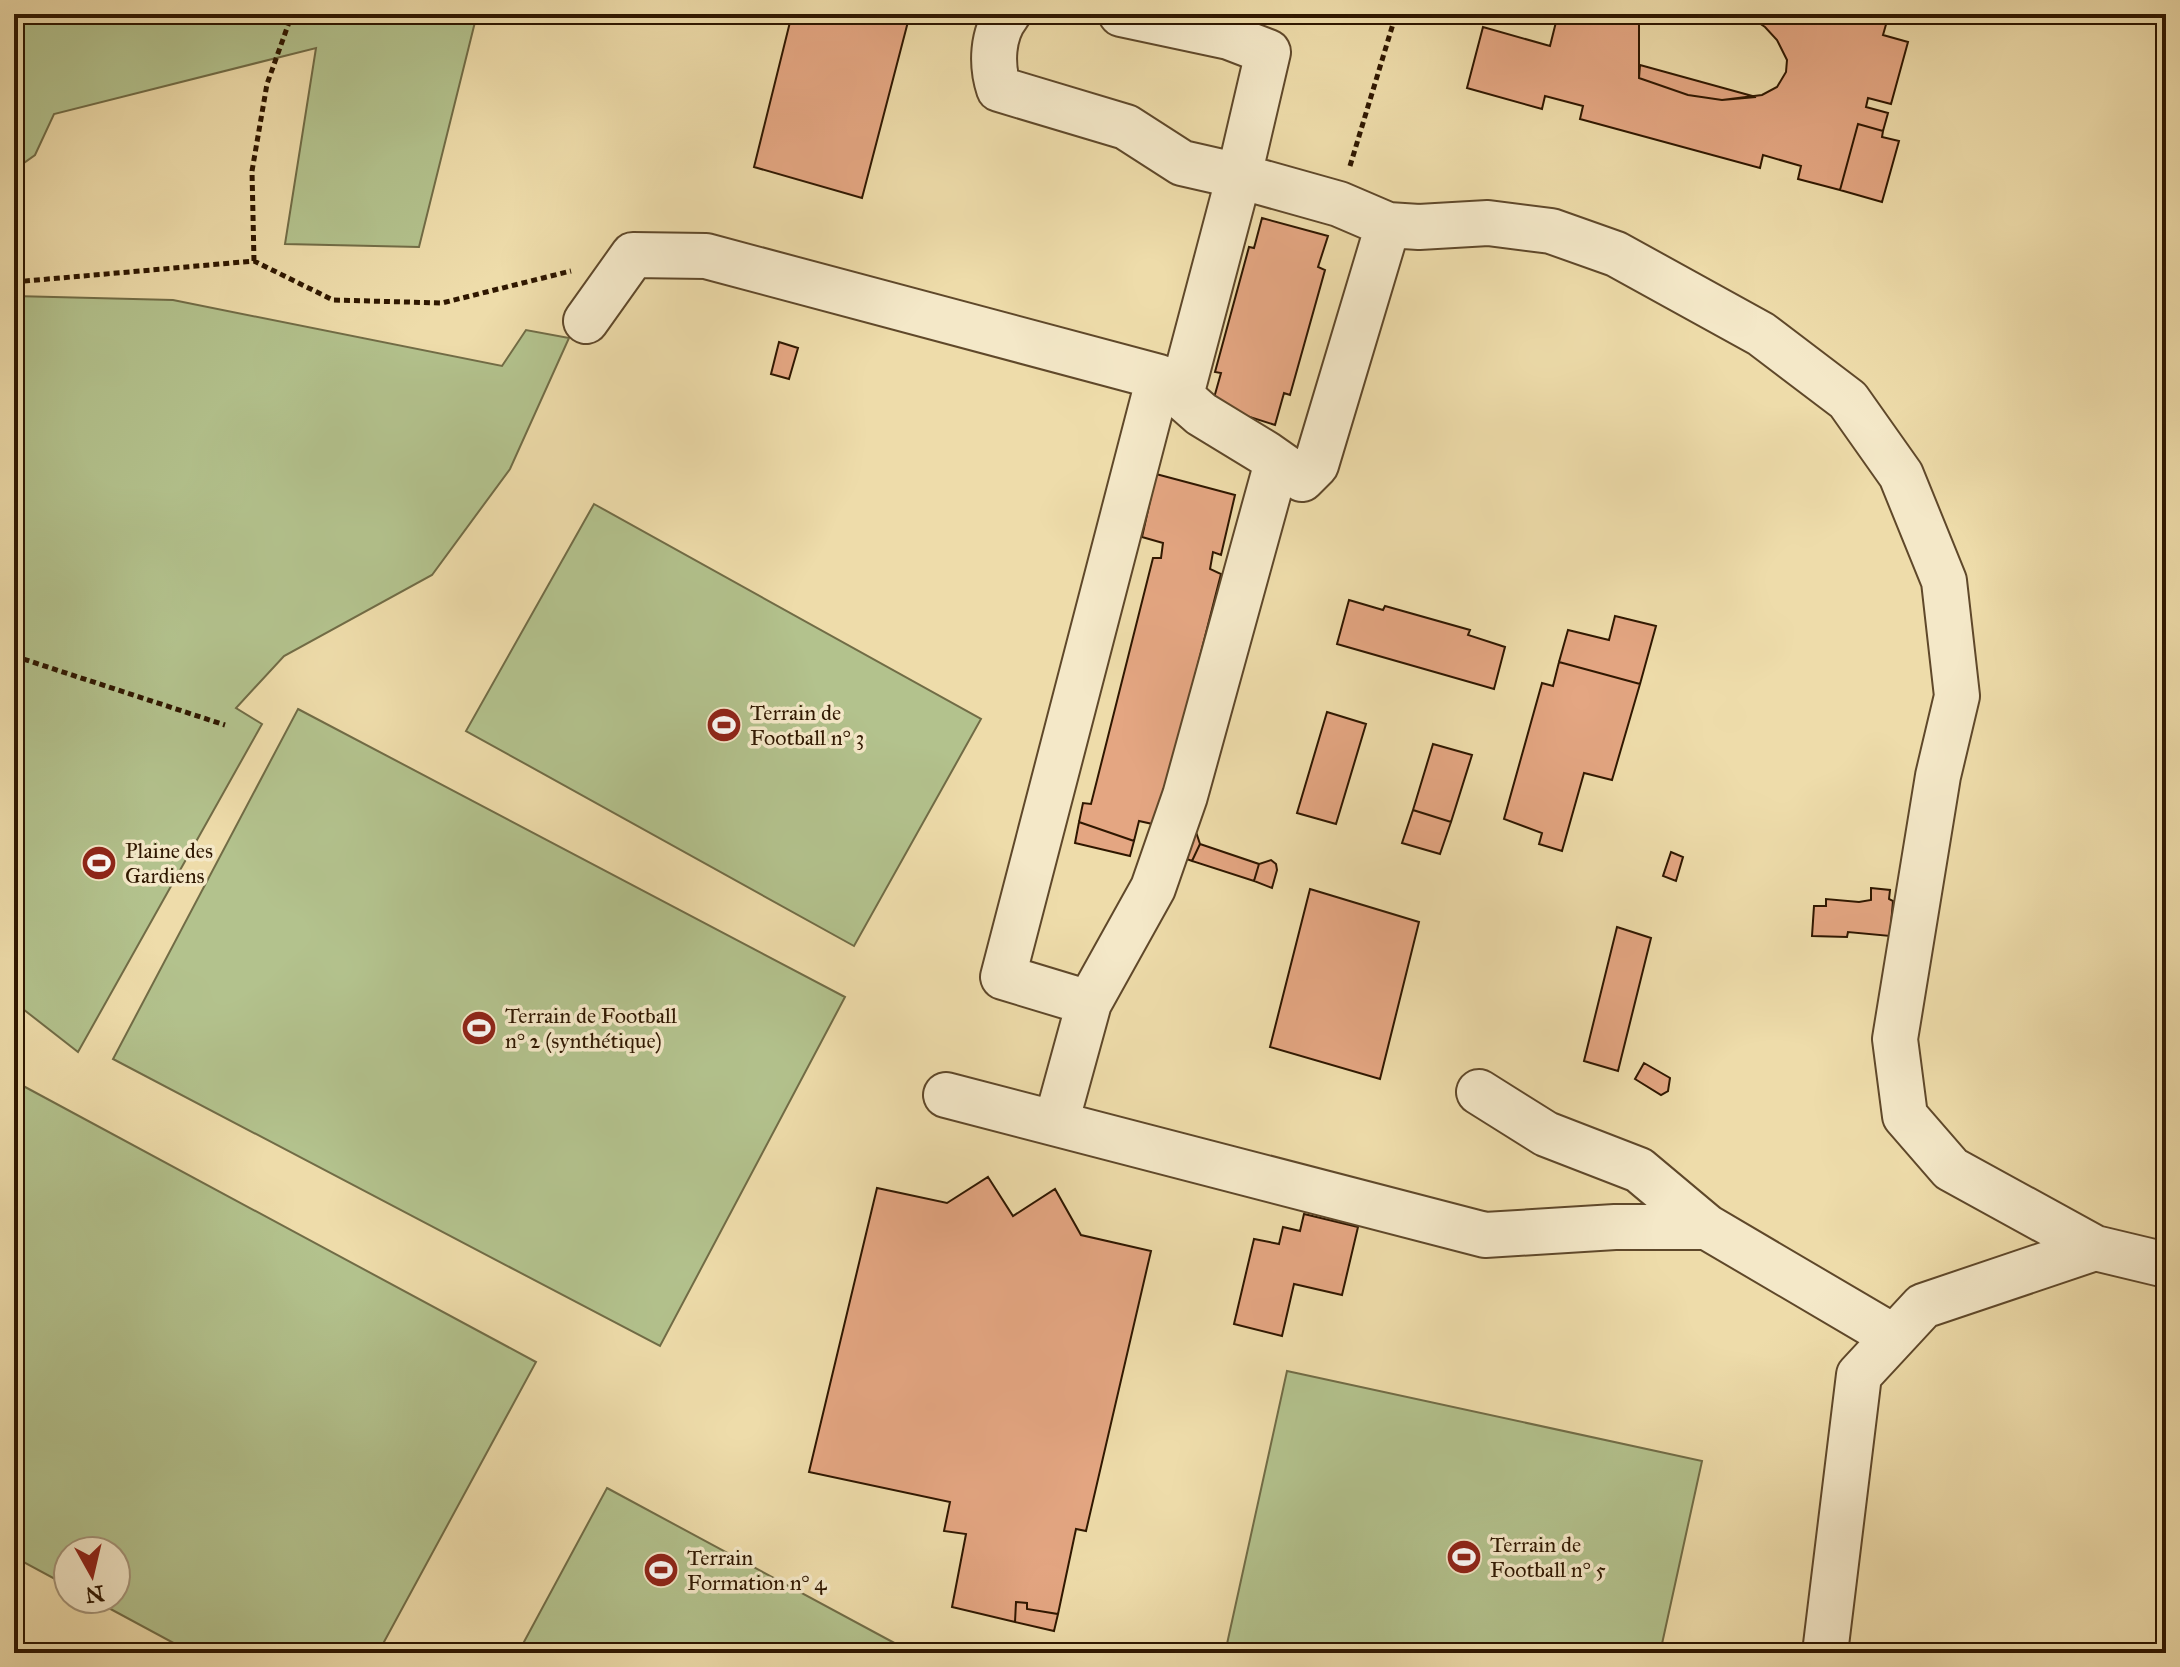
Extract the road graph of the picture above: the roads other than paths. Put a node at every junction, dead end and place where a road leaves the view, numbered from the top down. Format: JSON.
{"nodes":[{"id":1,"x":1008,"y":14,"type":"edge"},
{"id":2,"x":1121,"y":14,"type":"edge"},
{"id":3,"x":1239,"y":176,"type":"junction"},
{"id":4,"x":1388,"y":225,"type":"junction"},
{"id":5,"x":586,"y":321,"type":"dead end"},
{"id":6,"x":1170,"y":386,"type":"junction"},
{"id":7,"x":1277,"y":462,"type":"junction"},
{"id":8,"x":1089,"y":1003,"type":"junction"},
{"id":9,"x":1479,"y":1092,"type":"dead end"},
{"id":10,"x":946,"y":1095,"type":"dead end"},
{"id":11,"x":1056,"y":1123,"type":"junction"},
{"id":12,"x":1707,"y":1227,"type":"junction"},
{"id":13,"x":2095,"y":1248,"type":"junction"},
{"id":14,"x":2166,"y":1265,"type":"edge"},
{"id":15,"x":1894,"y":1337,"type":"junction"},
{"id":16,"x":1825,"y":1653,"type":"edge"}],
"edges":[{"from":1,"to":3,"type":"lane"},
{"from":2,"to":3,"type":"lane"},
{"from":3,"to":4,"type":"lane"},
{"from":3,"to":6,"type":"lane"},
{"from":4,"to":7,"type":"lane"},
{"from":4,"to":13,"type":"lane"},
{"from":5,"to":6,"type":"lane"},
{"from":6,"to":7,"type":"lane"},
{"from":6,"to":8,"type":"lane"},
{"from":7,"to":8,"type":"lane"},
{"from":8,"to":11,"type":"lane"},
{"from":9,"to":12,"type":"lane"},
{"from":10,"to":11,"type":"lane"},
{"from":11,"to":12,"type":"lane"},
{"from":12,"to":15,"type":"lane"},
{"from":13,"to":14,"type":"lane"},
{"from":13,"to":15,"type":"lane"},
{"from":15,"to":16,"type":"lane"}]}
